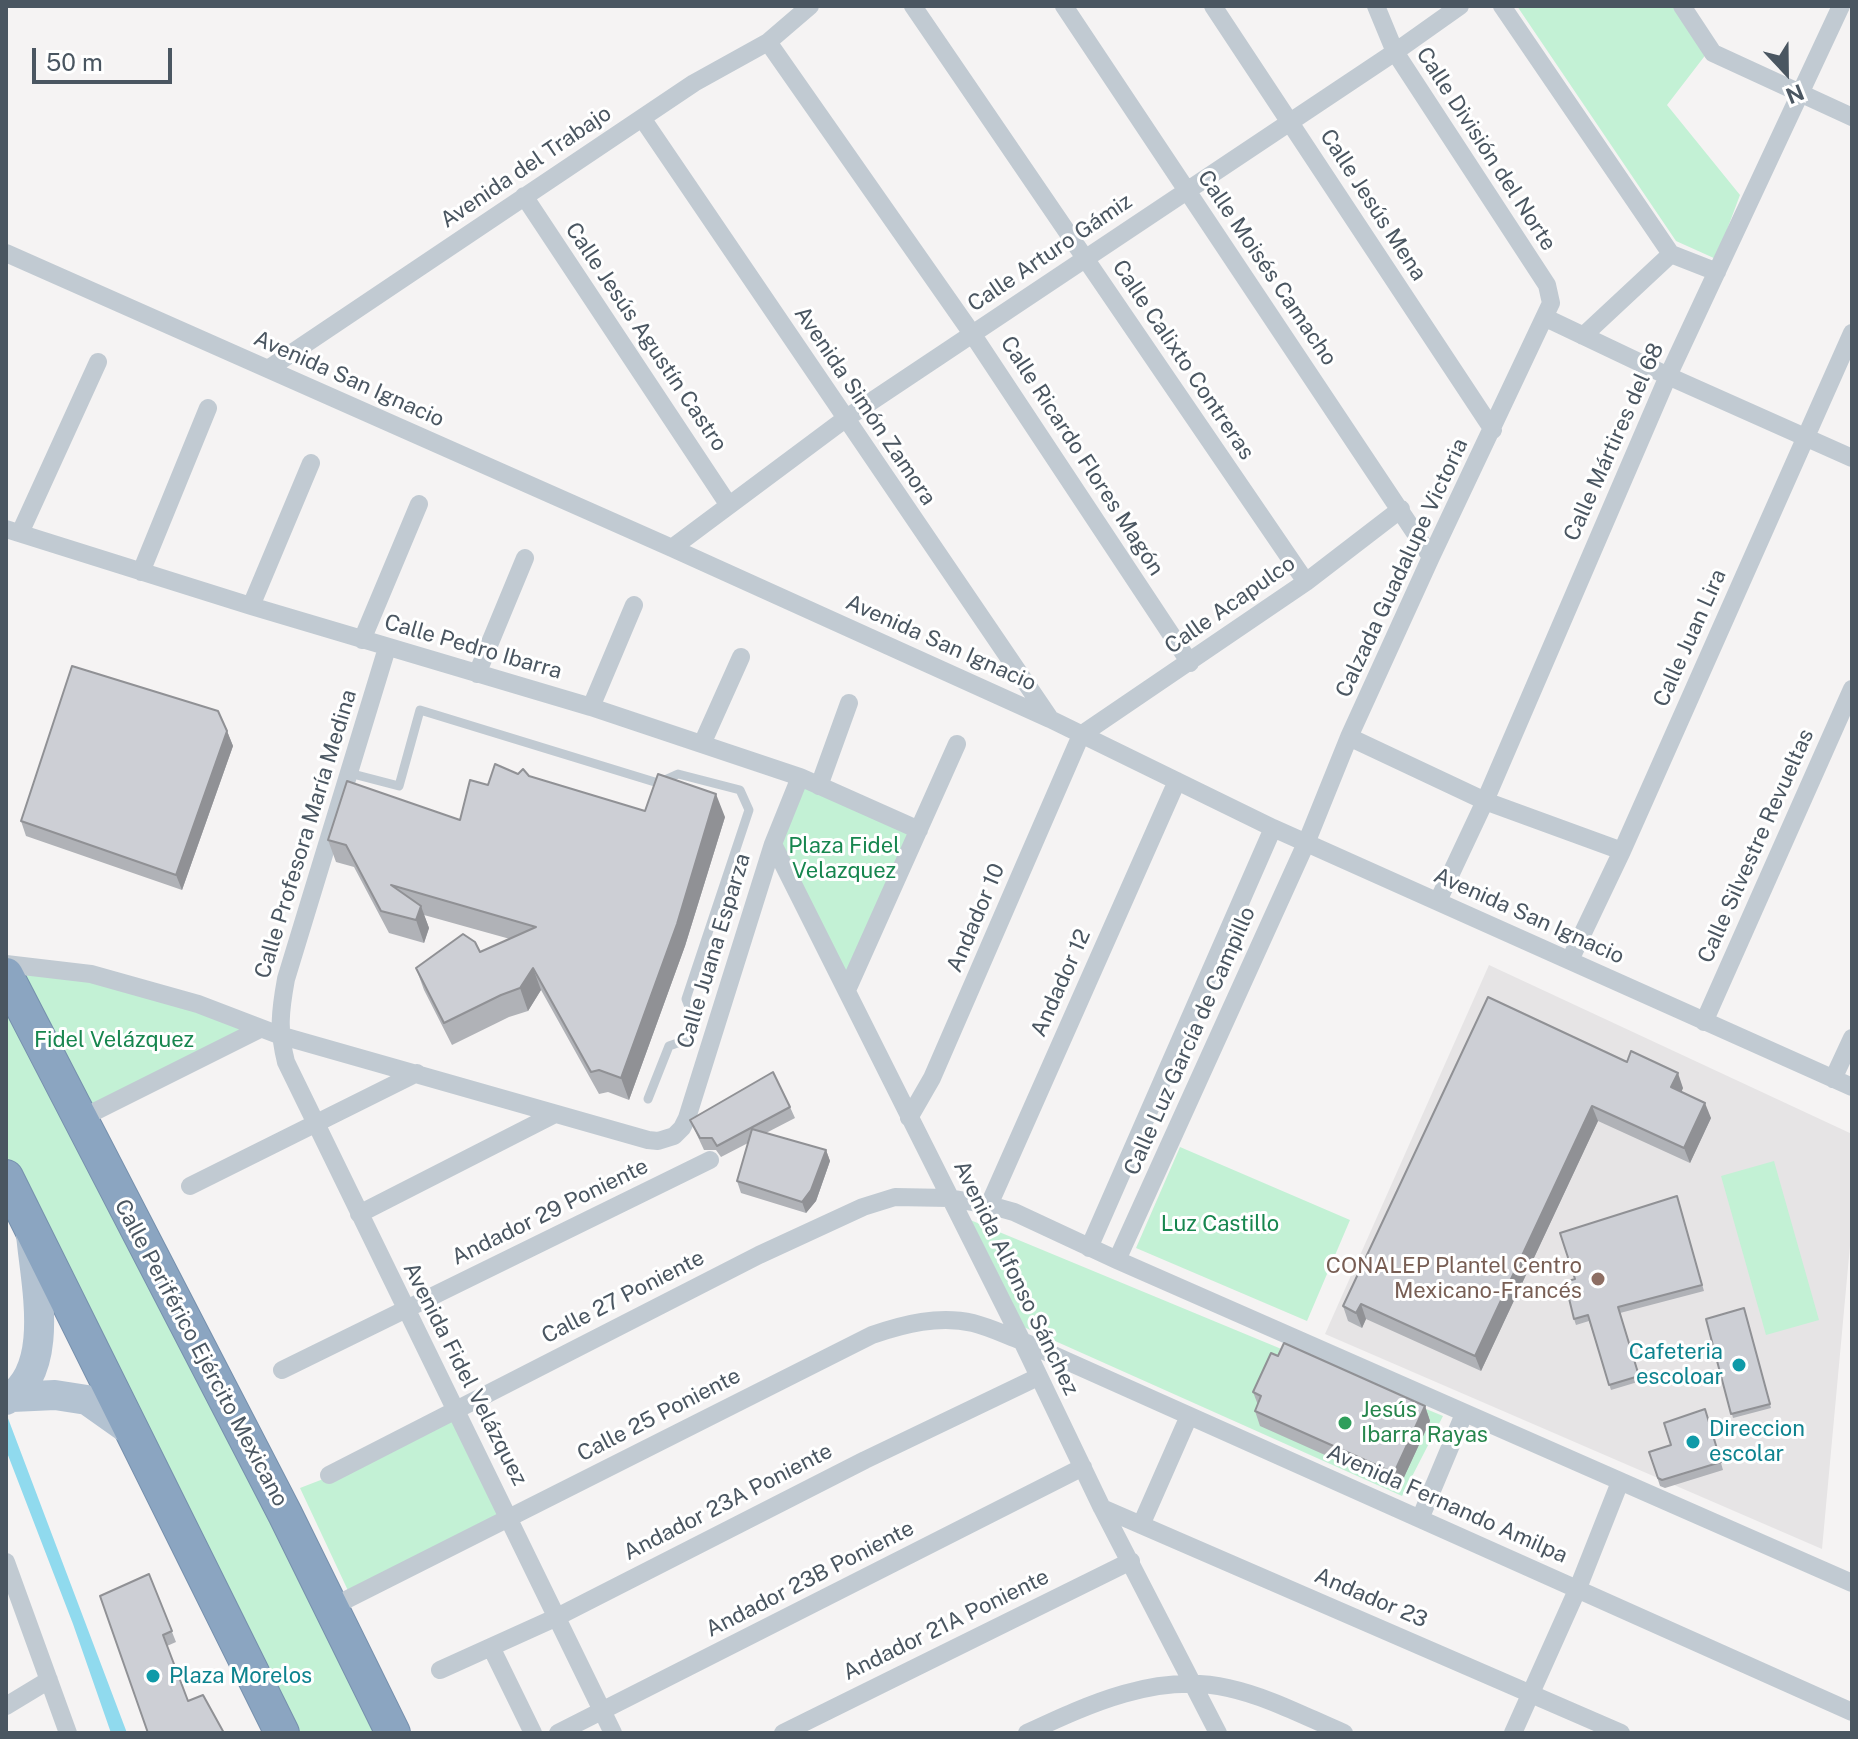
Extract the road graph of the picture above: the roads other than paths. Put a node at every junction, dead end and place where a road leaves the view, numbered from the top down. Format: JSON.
{"nodes":[{"id":1,"x":810,"y":6,"type":"edge"},
{"id":2,"x":913,"y":6,"type":"edge"},
{"id":3,"x":1064,"y":6,"type":"edge"},
{"id":4,"x":1213,"y":6,"type":"edge"},
{"id":5,"x":1376,"y":6,"type":"edge"},
{"id":6,"x":1460,"y":6,"type":"edge"},
{"id":7,"x":1502,"y":6,"type":"edge"},
{"id":8,"x":1682,"y":6,"type":"edge"},
{"id":9,"x":1841,"y":6,"type":"edge"},
{"id":10,"x":768,"y":42,"type":"junction"},
{"id":11,"x":1395,"y":52,"type":"junction"},
{"id":12,"x":1799,"y":94,"type":"junction"},
{"id":13,"x":1852,"y":117,"type":"edge"},
{"id":14,"x":642,"y":118,"type":"junction"},
{"id":15,"x":1290,"y":122,"type":"junction"},
{"id":16,"x":1186,"y":190,"type":"junction"},
{"id":17,"x":524,"y":196,"type":"junction"},
{"id":18,"x":6,"y":253,"type":"edge"},
{"id":19,"x":1671,"y":254,"type":"junction"},
{"id":20,"x":1085,"y":259,"type":"junction"},
{"id":21,"x":1717,"y":272,"type":"junction"},
{"id":22,"x":1546,"y":318,"type":"junction"},
{"id":23,"x":1852,"y":333,"type":"edge"},
{"id":24,"x":973,"y":335,"type":"junction"},
{"id":25,"x":1583,"y":336,"type":"junction"},
{"id":26,"x":98,"y":362,"type":"dead end"},
{"id":27,"x":268,"y":369,"type":"junction"},
{"id":28,"x":1668,"y":376,"type":"junction"},
{"id":29,"x":208,"y":408,"type":"dead end"},
{"id":30,"x":845,"y":419,"type":"junction"},
{"id":31,"x":1493,"y":430,"type":"junction"},
{"id":32,"x":1805,"y":439,"type":"junction"},
{"id":33,"x":1852,"y":458,"type":"edge"},
{"id":34,"x":311,"y":463,"type":"dead end"},
{"id":35,"x":419,"y":504,"type":"dead end"},
{"id":36,"x":728,"y":504,"type":"junction"},
{"id":37,"x":1401,"y":509,"type":"junction"},
{"id":38,"x":13,"y":531,"type":"edge"},
{"id":39,"x":672,"y":548,"type":"junction"},
{"id":40,"x":1431,"y":557,"type":"junction"},
{"id":41,"x":525,"y":558,"type":"dead end"},
{"id":42,"x":141,"y":572,"type":"junction"},
{"id":43,"x":1306,"y":582,"type":"junction"},
{"id":44,"x":634,"y":605,"type":"dead end"},
{"id":45,"x":251,"y":606,"type":"junction"},
{"id":46,"x":362,"y":640,"type":"junction"},
{"id":47,"x":387,"y":648,"type":"junction"},
{"id":48,"x":741,"y":657,"type":"dead end"},
{"id":49,"x":1190,"y":663,"type":"junction"},
{"id":50,"x":477,"y":674,"type":"junction"},
{"id":51,"x":1852,"y":689,"type":"edge"},
{"id":52,"x":849,"y":703,"type":"dead end"},
{"id":53,"x":591,"y":707,"type":"junction"},
{"id":54,"x":1050,"y":719,"type":"junction"},
{"id":55,"x":1081,"y":735,"type":"junction"},
{"id":56,"x":1349,"y":737,"type":"junction"},
{"id":57,"x":702,"y":744,"type":"junction"},
{"id":58,"x":957,"y":744,"type":"dead end"},
{"id":59,"x":349,"y":773,"type":"junction"},
{"id":60,"x":800,"y":777,"type":"junction"},
{"id":61,"x":1177,"y":781,"type":"junction"},
{"id":62,"x":819,"y":786,"type":"junction"},
{"id":63,"x":1485,"y":801,"type":"junction"},
{"id":64,"x":1273,"y":828,"type":"junction"},
{"id":65,"x":919,"y":830,"type":"junction"},
{"id":66,"x":1307,"y":841,"type":"junction"},
{"id":67,"x":773,"y":844,"type":"junction"},
{"id":68,"x":1622,"y":851,"type":"junction"},
{"id":69,"x":1438,"y":901,"type":"junction"},
{"id":70,"x":1570,"y":960,"type":"junction"},
{"id":71,"x":6,"y":964,"type":"edge"},
{"id":72,"x":6,"y":975,"type":"edge"},
{"id":73,"x":847,"y":990,"type":"junction"},
{"id":74,"x":1704,"y":1022,"type":"junction"},
{"id":75,"x":260,"y":1029,"type":"junction"},
{"id":76,"x":279,"y":1035,"type":"junction"},
{"id":77,"x":1852,"y":1038,"type":"edge"},
{"id":78,"x":417,"y":1073,"type":"junction"},
{"id":79,"x":1833,"y":1079,"type":"junction"},
{"id":80,"x":1852,"y":1087,"type":"edge"},
{"id":81,"x":648,"y":1099,"type":"dead end"},
{"id":82,"x":553,"y":1115,"type":"junction"},
{"id":83,"x":909,"y":1118,"type":"junction"},
{"id":84,"x":80,"y":1119,"type":"junction"},
{"id":85,"x":316,"y":1123,"type":"junction"},
{"id":86,"x":710,"y":1160,"type":"dead end"},
{"id":87,"x":6,"y":1177,"type":"edge"},
{"id":88,"x":190,"y":1186,"type":"dead end"},
{"id":89,"x":949,"y":1198,"type":"junction"},
{"id":90,"x":989,"y":1205,"type":"junction"},
{"id":91,"x":359,"y":1214,"type":"junction"},
{"id":92,"x":30,"y":1225,"type":"junction"},
{"id":93,"x":1089,"y":1248,"type":"junction"},
{"id":94,"x":1117,"y":1260,"type":"junction"},
{"id":95,"x":405,"y":1311,"type":"junction"},
{"id":96,"x":1022,"y":1341,"type":"junction"},
{"id":97,"x":282,"y":1370,"type":"dead end"},
{"id":98,"x":1038,"y":1377,"type":"junction"},
{"id":99,"x":8,"y":1395,"type":"edge"},
{"id":100,"x":453,"y":1409,"type":"junction"},
{"id":101,"x":1464,"y":1414,"type":"junction"},
{"id":102,"x":1189,"y":1416,"type":"junction"},
{"id":103,"x":135,"y":1434,"type":"junction"},
{"id":104,"x":1083,"y":1467,"type":"junction"},
{"id":105,"x":329,"y":1475,"type":"dead end"},
{"id":106,"x":1620,"y":1482,"type":"junction"},
{"id":107,"x":1102,"y":1508,"type":"junction"},
{"id":108,"x":510,"y":1518,"type":"junction"},
{"id":109,"x":1420,"y":1519,"type":"junction"},
{"id":110,"x":1141,"y":1525,"type":"junction"},
{"id":111,"x":1131,"y":1561,"type":"junction"},
{"id":112,"x":8,"y":1571,"type":"edge"},
{"id":113,"x":1852,"y":1583,"type":"edge"},
{"id":114,"x":1578,"y":1588,"type":"junction"},
{"id":115,"x":330,"y":1608,"type":"junction"},
{"id":116,"x":555,"y":1618,"type":"junction"},
{"id":117,"x":491,"y":1647,"type":"junction"},
{"id":118,"x":440,"y":1670,"type":"dead end"},
{"id":119,"x":49,"y":1680,"type":"junction"},
{"id":120,"x":1194,"y":1684,"type":"junction"},
{"id":121,"x":1529,"y":1693,"type":"junction"},
{"id":122,"x":6,"y":1706,"type":"edge"},
{"id":123,"x":602,"y":1710,"type":"junction"},
{"id":124,"x":1852,"y":1712,"type":"edge"},
{"id":125,"x":68,"y":1733,"type":"edge"},
{"id":126,"x":282,"y":1733,"type":"edge"},
{"id":127,"x":393,"y":1733,"type":"edge"},
{"id":128,"x":533,"y":1733,"type":"edge"},
{"id":129,"x":558,"y":1733,"type":"edge"},
{"id":130,"x":613,"y":1733,"type":"edge"},
{"id":131,"x":783,"y":1733,"type":"edge"},
{"id":132,"x":1027,"y":1733,"type":"edge"},
{"id":133,"x":1218,"y":1733,"type":"edge"},
{"id":134,"x":1344,"y":1733,"type":"edge"},
{"id":135,"x":1513,"y":1733,"type":"edge"},
{"id":136,"x":1621,"y":1733,"type":"edge"}],
"edges":[{"from":1,"to":10,"type":"street","name":"Avenida del Trabajo"},
{"from":2,"to":20,"type":"street","name":"Calle Calixto Contreras"},
{"from":3,"to":16,"type":"street","name":"Calle Moisés Camacho"},
{"from":4,"to":15,"type":"street","name":"Calle Jesús Mena"},
{"from":5,"to":11,"type":"street","name":"Calle División del Norte"},
{"from":6,"to":11,"type":"street","name":"Calle Arturo Gámiz"},
{"from":7,"to":19,"type":"street"},
{"from":8,"to":12,"type":"street"},
{"from":9,"to":12,"type":"street","name":"Calle Mártires del 68"},
{"from":10,"to":14,"type":"street","name":"Avenida del Trabajo"},
{"from":10,"to":24,"type":"street","name":"Calle Ricardo Flores Magón"},
{"from":11,"to":15,"type":"street","name":"Calle Arturo Gámiz"},
{"from":11,"to":22,"type":"street","name":"Calle División del Norte"},
{"from":12,"to":13,"type":"street"},
{"from":12,"to":21,"type":"street","name":"Calle Mártires del 68"},
{"from":14,"to":17,"type":"street","name":"Avenida del Trabajo"},
{"from":14,"to":30,"type":"street","name":"Avenida Simón Zamora"},
{"from":15,"to":16,"type":"street","name":"Calle Arturo Gámiz"},
{"from":15,"to":31,"type":"street","name":"Calle Jesús Mena"},
{"from":16,"to":20,"type":"street","name":"Calle Arturo Gámiz"},
{"from":16,"to":37,"type":"street","name":"Calle Moisés Camacho"},
{"from":17,"to":27,"type":"street","name":"Avenida del Trabajo"},
{"from":17,"to":36,"type":"street","name":"Calle Jesús Agustín Castro"},
{"from":18,"to":27,"type":"street","name":"Avenida San Ignacio"},
{"from":19,"to":21,"type":"street"},
{"from":19,"to":25,"type":"street"},
{"from":20,"to":24,"type":"street","name":"Calle Arturo Gámiz"},
{"from":20,"to":43,"type":"street","name":"Calle Calixto Contreras"},
{"from":21,"to":28,"type":"street","name":"Calle Mártires del 68"},
{"from":22,"to":25,"type":"street"},
{"from":22,"to":31,"type":"street","name":"Calzada Guadalupe Victoria"},
{"from":23,"to":32,"type":"street","name":"Calle Juan Lira"},
{"from":24,"to":30,"type":"street","name":"Calle Arturo Gámiz"},
{"from":24,"to":49,"type":"street","name":"Calle Ricardo Flores Magón"},
{"from":25,"to":28,"type":"street"},
{"from":26,"to":38,"type":"street"},
{"from":27,"to":39,"type":"street","name":"Avenida San Ignacio"},
{"from":28,"to":32,"type":"street"},
{"from":28,"to":63,"type":"street","name":"Calle Mártires del 68"},
{"from":29,"to":42,"type":"street"},
{"from":30,"to":36,"type":"street","name":"Calle Arturo Gámiz"},
{"from":30,"to":54,"type":"street","name":"Avenida Simón Zamora"},
{"from":31,"to":40,"type":"street","name":"Calzada Guadalupe Victoria"},
{"from":32,"to":33,"type":"street"},
{"from":32,"to":68,"type":"street","name":"Calle Juan Lira"},
{"from":34,"to":45,"type":"street"},
{"from":35,"to":46,"type":"street"},
{"from":36,"to":39,"type":"street","name":"Calle Arturo Gámiz"},
{"from":37,"to":40,"type":"street","name":"Calle Moisés Camacho"},
{"from":37,"to":43,"type":"street","name":"Calle Acapulco"},
{"from":38,"to":42,"type":"street","name":"Calle Pedro Ibarra"},
{"from":39,"to":54,"type":"street","name":"Avenida San Ignacio"},
{"from":40,"to":56,"type":"street","name":"Calzada Guadalupe Victoria"},
{"from":41,"to":50,"type":"street"},
{"from":42,"to":45,"type":"street","name":"Calle Pedro Ibarra"},
{"from":43,"to":49,"type":"street","name":"Calle Acapulco"},
{"from":44,"to":53,"type":"street"},
{"from":45,"to":46,"type":"street","name":"Calle Pedro Ibarra"},
{"from":46,"to":47,"type":"street","name":"Calle Pedro Ibarra"},
{"from":47,"to":50,"type":"street","name":"Calle Pedro Ibarra"},
{"from":47,"to":59,"type":"street","name":"Calle Profesora María Medina"},
{"from":48,"to":57,"type":"street"},
{"from":49,"to":55,"type":"street","name":"Calle Acapulco"},
{"from":50,"to":53,"type":"street","name":"Calle Pedro Ibarra"},
{"from":51,"to":74,"type":"street","name":"Calle Silvestre Revueltas"},
{"from":52,"to":62,"type":"street"},
{"from":53,"to":57,"type":"street","name":"Calle Pedro Ibarra"},
{"from":54,"to":55,"type":"street","name":"Avenida San Ignacio"},
{"from":55,"to":61,"type":"street","name":"Avenida San Ignacio"},
{"from":55,"to":83,"type":"street","name":"Andador 10"},
{"from":56,"to":63,"type":"street"},
{"from":56,"to":66,"type":"street","name":"Calzada Guadalupe Victoria"},
{"from":57,"to":60,"type":"street","name":"Calle Pedro Ibarra"},
{"from":58,"to":65,"type":"street"},
{"from":59,"to":76,"type":"street","name":"Calle Profesora María Medina"},
{"from":59,"to":81,"type":"lane"},
{"from":60,"to":62,"type":"street","name":"Calle Pedro Ibarra"},
{"from":60,"to":67,"type":"street","name":"Calle Juana Esparza"},
{"from":61,"to":64,"type":"street","name":"Avenida San Ignacio"},
{"from":61,"to":90,"type":"street","name":"Andador 12"},
{"from":62,"to":65,"type":"street","name":"Calle Pedro Ibarra"},
{"from":63,"to":68,"type":"street"},
{"from":63,"to":69,"type":"street","name":"Calle Mártires del 68"},
{"from":64,"to":66,"type":"street","name":"Avenida San Ignacio"},
{"from":64,"to":93,"type":"street","name":"Calle Luz García de Campillo"},
{"from":65,"to":73,"type":"street"},
{"from":66,"to":69,"type":"street","name":"Avenida San Ignacio"},
{"from":66,"to":94,"type":"street","name":"Calle Luz García de Campillo"},
{"from":67,"to":73,"type":"street","name":"Avenida Alfonso Sánchez"},
{"from":67,"to":82,"type":"street","name":"Calle Juana Esparza"},
{"from":68,"to":70,"type":"street","name":"Calle Juan Lira"},
{"from":69,"to":70,"type":"street","name":"Avenida San Ignacio"},
{"from":70,"to":74,"type":"street","name":"Avenida San Ignacio"},
{"from":71,"to":75,"type":"street"},
{"from":72,"to":84,"type":"highway","name":"Calle Periférico Ejército Mexicano"},
{"from":73,"to":83,"type":"street","name":"Avenida Alfonso Sánchez"},
{"from":74,"to":79,"type":"street","name":"Avenida San Ignacio"},
{"from":75,"to":76,"type":"street"},
{"from":75,"to":84,"type":"street"},
{"from":76,"to":78,"type":"street"},
{"from":76,"to":85,"type":"street","name":"Avenida Fidel Velázquez"},
{"from":77,"to":79,"type":"street"},
{"from":78,"to":82,"type":"street"},
{"from":78,"to":85,"type":"street"},
{"from":79,"to":80,"type":"street","name":"Avenida San Ignacio"},
{"from":82,"to":91,"type":"street"},
{"from":83,"to":89,"type":"street","name":"Avenida Alfonso Sánchez"},
{"from":84,"to":115,"type":"highway","name":"Calle Periférico Ejército Mexicano"},
{"from":85,"to":88,"type":"street"},
{"from":85,"to":91,"type":"street","name":"Avenida Fidel Velázquez"},
{"from":86,"to":95,"type":"street","name":"Andador 29 Poniente"},
{"from":87,"to":92,"type":"highway"},
{"from":89,"to":90,"type":"street","name":"Calle 27 Poniente"},
{"from":89,"to":96,"type":"street","name":"Avenida Alfonso Sánchez"},
{"from":89,"to":100,"type":"street","name":"Calle 27 Poniente"},
{"from":90,"to":93,"type":"street","name":"Calle 27 Poniente"},
{"from":91,"to":95,"type":"street","name":"Avenida Fidel Velázquez"},
{"from":92,"to":99,"type":"main road"},
{"from":92,"to":103,"type":"highway"},
{"from":93,"to":94,"type":"street","name":"Calle 27 Poniente"},
{"from":94,"to":101,"type":"street","name":"Calle 27 Poniente"},
{"from":95,"to":97,"type":"street","name":"Andador 29 Poniente"},
{"from":95,"to":100,"type":"street","name":"Avenida Fidel Velázquez"},
{"from":96,"to":98,"type":"street","name":"Avenida Alfonso Sánchez"},
{"from":96,"to":102,"type":"street","name":"Avenida Fernando Amilpa"},
{"from":96,"to":108,"type":"street","name":"Calle 25 Poniente"},
{"from":98,"to":104,"type":"street","name":"Avenida Alfonso Sánchez"},
{"from":98,"to":116,"type":"street","name":"Andador 23A Poniente"},
{"from":99,"to":103,"type":"main road"},
{"from":100,"to":105,"type":"street","name":"Calle 27 Poniente"},
{"from":100,"to":108,"type":"street","name":"Avenida Fidel Velázquez"},
{"from":101,"to":106,"type":"street","name":"Calle 27 Poniente"},
{"from":101,"to":109,"type":"street"},
{"from":102,"to":109,"type":"street","name":"Avenida Fernando Amilpa"},
{"from":102,"to":110,"type":"street"},
{"from":103,"to":126,"type":"highway"},
{"from":104,"to":107,"type":"street","name":"Avenida Alfonso Sánchez"},
{"from":104,"to":123,"type":"street","name":"Andador 23B Poniente"},
{"from":106,"to":113,"type":"street","name":"Calle 27 Poniente"},
{"from":106,"to":114,"type":"street"},
{"from":107,"to":110,"type":"street","name":"Andador 23"},
{"from":107,"to":111,"type":"street","name":"Avenida Alfonso Sánchez"},
{"from":108,"to":115,"type":"street","name":"Calle 25 Poniente"},
{"from":108,"to":116,"type":"street","name":"Avenida Fidel Velázquez"},
{"from":109,"to":114,"type":"street","name":"Avenida Fernando Amilpa"},
{"from":110,"to":121,"type":"street","name":"Andador 23"},
{"from":111,"to":120,"type":"street","name":"Avenida Alfonso Sánchez"},
{"from":111,"to":131,"type":"street","name":"Andador 21A Poniente"},
{"from":112,"to":119,"type":"street"},
{"from":114,"to":121,"type":"street"},
{"from":114,"to":124,"type":"street","name":"Avenida Fernando Amilpa"},
{"from":115,"to":127,"type":"highway","name":"Calle Periférico Ejército Mexicano"},
{"from":116,"to":117,"type":"street","name":"Andador 23A Poniente"},
{"from":116,"to":123,"type":"street","name":"Avenida Fidel Velázquez"},
{"from":117,"to":118,"type":"street","name":"Andador 23A Poniente"},
{"from":117,"to":128,"type":"street"},
{"from":119,"to":122,"type":"street"},
{"from":119,"to":125,"type":"street"},
{"from":120,"to":132,"type":"street"},
{"from":120,"to":133,"type":"street","name":"Avenida Alfonso Sánchez"},
{"from":120,"to":134,"type":"street"},
{"from":121,"to":135,"type":"street"},
{"from":121,"to":136,"type":"street","name":"Andador 23"},
{"from":123,"to":129,"type":"street","name":"Andador 23B Poniente"},
{"from":123,"to":130,"type":"street","name":"Avenida Fidel Velázquez"}]}
